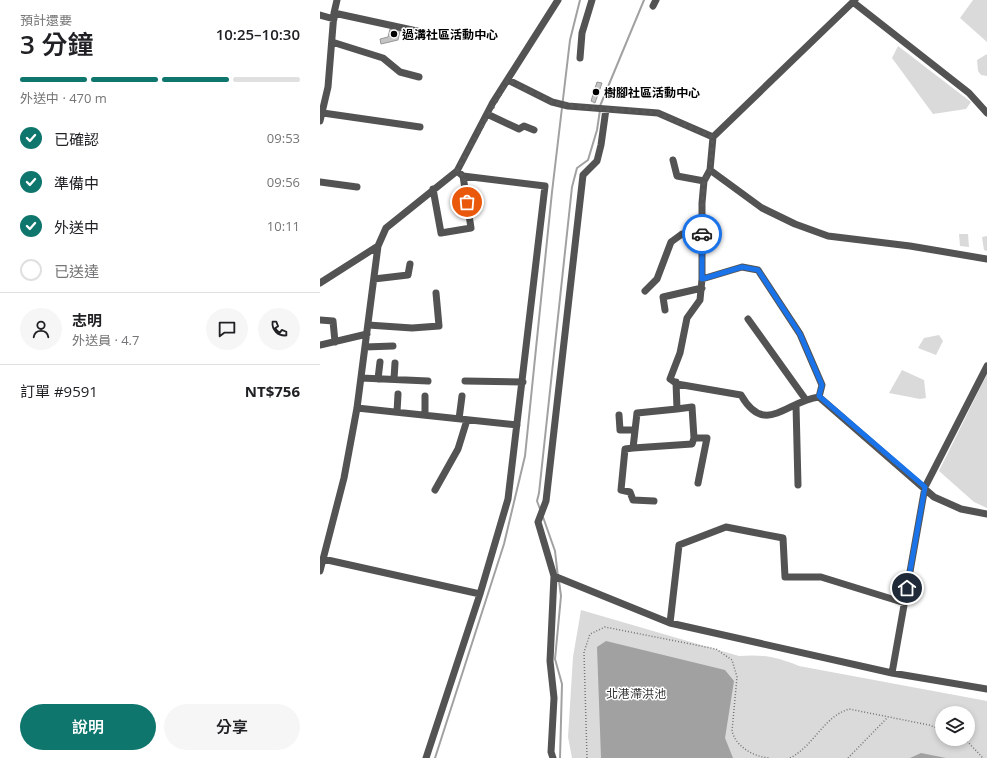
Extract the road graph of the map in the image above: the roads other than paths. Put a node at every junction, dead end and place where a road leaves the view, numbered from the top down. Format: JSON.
{"nodes":[{"id":1,"x":337,"y":0,"type":"edge"},
{"id":2,"x":558,"y":0,"type":"edge"},
{"id":3,"x":592,"y":0,"type":"edge"},
{"id":4,"x":854,"y":1,"type":"edge"},
{"id":5,"x":320,"y":16,"type":"edge"},
{"id":6,"x":334,"y":16,"type":"junction"},
{"id":7,"x":426,"y":33,"type":"dead end"},
{"id":8,"x":332,"y":42,"type":"junction"},
{"id":9,"x":580,"y":58,"type":"dead end"},
{"id":10,"x":419,"y":76,"type":"dead end"},
{"id":11,"x":508,"y":80,"type":"junction"},
{"id":12,"x":605,"y":109,"type":"junction"},
{"id":13,"x":987,"y":112,"type":"edge"},
{"id":14,"x":322,"y":113,"type":"junction"},
{"id":15,"x":487,"y":114,"type":"junction"},
{"id":16,"x":320,"y":121,"type":"edge"},
{"id":17,"x":420,"y":127,"type":"dead end"},
{"id":18,"x":534,"y":130,"type":"dead end"},
{"id":19,"x":713,"y":137,"type":"junction"},
{"id":20,"x":673,"y":160,"type":"dead end"},
{"id":21,"x":710,"y":170,"type":"junction"},
{"id":22,"x":457,"y":171,"type":"junction"},
{"id":23,"x":464,"y":176,"type":"junction"},
{"id":24,"x":704,"y":181,"type":"junction"},
{"id":25,"x":320,"y":182,"type":"edge"},
{"id":26,"x":357,"y":186,"type":"dead end"},
{"id":27,"x":433,"y":189,"type":"junction"},
{"id":28,"x":702,"y":239,"type":"junction"},
{"id":29,"x":378,"y":246,"type":"junction"},
{"id":30,"x":987,"y":259,"type":"edge"},
{"id":31,"x":410,"y":264,"type":"dead end"},
{"id":32,"x":374,"y":279,"type":"junction"},
{"id":33,"x":702,"y":279,"type":"junction"},
{"id":34,"x":320,"y":283,"type":"edge"},
{"id":35,"x":702,"y":288,"type":"junction"},
{"id":36,"x":645,"y":291,"type":"dead end"},
{"id":37,"x":436,"y":293,"type":"dead end"},
{"id":38,"x":665,"y":310,"type":"dead end"},
{"id":39,"x":748,"y":318,"type":"dead end"},
{"id":40,"x":320,"y":320,"type":"edge"},
{"id":41,"x":368,"y":325,"type":"junction"},
{"id":42,"x":367,"y":334,"type":"junction"},
{"id":43,"x":335,"y":342,"type":"junction"},
{"id":44,"x":320,"y":345,"type":"edge"},
{"id":45,"x":393,"y":346,"type":"dead end"},
{"id":46,"x":365,"y":347,"type":"junction"},
{"id":47,"x":380,"y":362,"type":"dead end"},
{"id":48,"x":395,"y":364,"type":"dead end"},
{"id":49,"x":987,"y":366,"type":"edge"},
{"id":50,"x":361,"y":378,"type":"junction"},
{"id":51,"x":378,"y":378,"type":"junction"},
{"id":52,"x":394,"y":379,"type":"junction"},
{"id":53,"x":428,"y":381,"type":"dead end"},
{"id":54,"x":465,"y":381,"type":"dead end"},
{"id":55,"x":523,"y":382,"type":"junction"},
{"id":56,"x":676,"y":382,"type":"junction"},
{"id":57,"x":398,"y":394,"type":"dead end"},
{"id":58,"x":425,"y":396,"type":"dead end"},
{"id":59,"x":462,"y":396,"type":"dead end"},
{"id":60,"x":819,"y":396,"type":"junction"},
{"id":61,"x":806,"y":400,"type":"junction"},
{"id":62,"x":796,"y":405,"type":"junction"},
{"id":63,"x":357,"y":408,"type":"junction"},
{"id":64,"x":676,"y":409,"type":"junction"},
{"id":65,"x":396,"y":412,"type":"junction"},
{"id":66,"x":425,"y":415,"type":"junction"},
{"id":67,"x":619,"y":415,"type":"dead end"},
{"id":68,"x":459,"y":419,"type":"junction"},
{"id":69,"x":467,"y":420,"type":"junction"},
{"id":70,"x":517,"y":425,"type":"junction"},
{"id":71,"x":635,"y":430,"type":"junction"},
{"id":72,"x":694,"y":438,"type":"junction"},
{"id":73,"x":633,"y":448,"type":"junction"},
{"id":74,"x":698,"y":483,"type":"dead end"},
{"id":75,"x":798,"y":485,"type":"dead end"},
{"id":76,"x":925,"y":487,"type":"junction"},
{"id":77,"x":435,"y":490,"type":"dead end"},
{"id":78,"x":654,"y":501,"type":"dead end"},
{"id":79,"x":987,"y":514,"type":"edge"},
{"id":80,"x":323,"y":559,"type":"junction"},
{"id":81,"x":320,"y":571,"type":"edge"},
{"id":82,"x":554,"y":576,"type":"junction"},
{"id":83,"x":480,"y":594,"type":"junction"},
{"id":84,"x":904,"y":603,"type":"junction"},
{"id":85,"x":670,"y":623,"type":"junction"},
{"id":86,"x":892,"y":673,"type":"junction"},
{"id":87,"x":987,"y":689,"type":"edge"},
{"id":88,"x":426,"y":758,"type":"edge"},
{"id":89,"x":553,"y":758,"type":"edge"}],
"edges":[{"from":1,"to":6,"type":"street"},
{"from":2,"to":11,"type":"street"},
{"from":3,"to":9,"type":"street"},
{"from":4,"to":13,"type":"street"},
{"from":4,"to":19,"type":"street"},
{"from":5,"to":6,"type":"street"},
{"from":6,"to":7,"type":"street"},
{"from":6,"to":8,"type":"street"},
{"from":8,"to":10,"type":"street"},
{"from":8,"to":14,"type":"street"},
{"from":11,"to":12,"type":"street"},
{"from":11,"to":15,"type":"street"},
{"from":12,"to":19,"type":"street"},
{"from":12,"to":82,"type":"street"},
{"from":14,"to":16,"type":"street"},
{"from":14,"to":17,"type":"street"},
{"from":15,"to":18,"type":"street"},
{"from":15,"to":22,"type":"street"},
{"from":19,"to":21,"type":"street"},
{"from":20,"to":24,"type":"street"},
{"from":21,"to":24,"type":"street"},
{"from":21,"to":30,"type":"street"},
{"from":22,"to":23,"type":"street"},
{"from":22,"to":27,"type":"street"},
{"from":23,"to":27,"type":"street"},
{"from":23,"to":55,"type":"street"},
{"from":24,"to":28,"type":"street"},
{"from":25,"to":26,"type":"street"},
{"from":27,"to":29,"type":"street"},
{"from":28,"to":33,"type":"street"},
{"from":28,"to":36,"type":"street"},
{"from":29,"to":32,"type":"street"},
{"from":29,"to":34,"type":"street"},
{"from":31,"to":32,"type":"street"},
{"from":32,"to":41,"type":"street"},
{"from":33,"to":35,"type":"street"},
{"from":33,"to":60,"type":"street"},
{"from":35,"to":38,"type":"street"},
{"from":35,"to":56,"type":"street"},
{"from":37,"to":41,"type":"street"},
{"from":39,"to":61,"type":"street"},
{"from":40,"to":43,"type":"street"},
{"from":41,"to":42,"type":"street"},
{"from":42,"to":43,"type":"street"},
{"from":42,"to":46,"type":"street"},
{"from":43,"to":44,"type":"street"},
{"from":45,"to":46,"type":"street"},
{"from":46,"to":50,"type":"street"},
{"from":47,"to":51,"type":"street"},
{"from":48,"to":52,"type":"street"},
{"from":49,"to":76,"type":"street"},
{"from":50,"to":51,"type":"street"},
{"from":50,"to":63,"type":"street"},
{"from":51,"to":52,"type":"street"},
{"from":52,"to":53,"type":"street"},
{"from":54,"to":55,"type":"street"},
{"from":55,"to":70,"type":"street"},
{"from":56,"to":62,"type":"street"},
{"from":56,"to":64,"type":"street"},
{"from":57,"to":65,"type":"street"},
{"from":58,"to":66,"type":"street"},
{"from":59,"to":68,"type":"street"},
{"from":60,"to":61,"type":"street"},
{"from":60,"to":76,"type":"street"},
{"from":61,"to":62,"type":"street"},
{"from":62,"to":75,"type":"street"},
{"from":63,"to":65,"type":"street"},
{"from":63,"to":80,"type":"street"},
{"from":64,"to":71,"type":"street"},
{"from":64,"to":72,"type":"street"},
{"from":65,"to":66,"type":"street"},
{"from":66,"to":68,"type":"street"},
{"from":67,"to":71,"type":"street"},
{"from":68,"to":69,"type":"street"},
{"from":69,"to":70,"type":"street"},
{"from":69,"to":77,"type":"street"},
{"from":70,"to":83,"type":"street"},
{"from":71,"to":73,"type":"street"},
{"from":72,"to":73,"type":"street"},
{"from":72,"to":74,"type":"street"},
{"from":73,"to":78,"type":"street"},
{"from":76,"to":79,"type":"street"},
{"from":76,"to":84,"type":"street"},
{"from":80,"to":81,"type":"street"},
{"from":80,"to":83,"type":"street"},
{"from":82,"to":85,"type":"street"},
{"from":82,"to":89,"type":"street"},
{"from":83,"to":88,"type":"street"},
{"from":84,"to":85,"type":"street"},
{"from":84,"to":86,"type":"street"},
{"from":85,"to":86,"type":"street"},
{"from":86,"to":87,"type":"street"}]}
